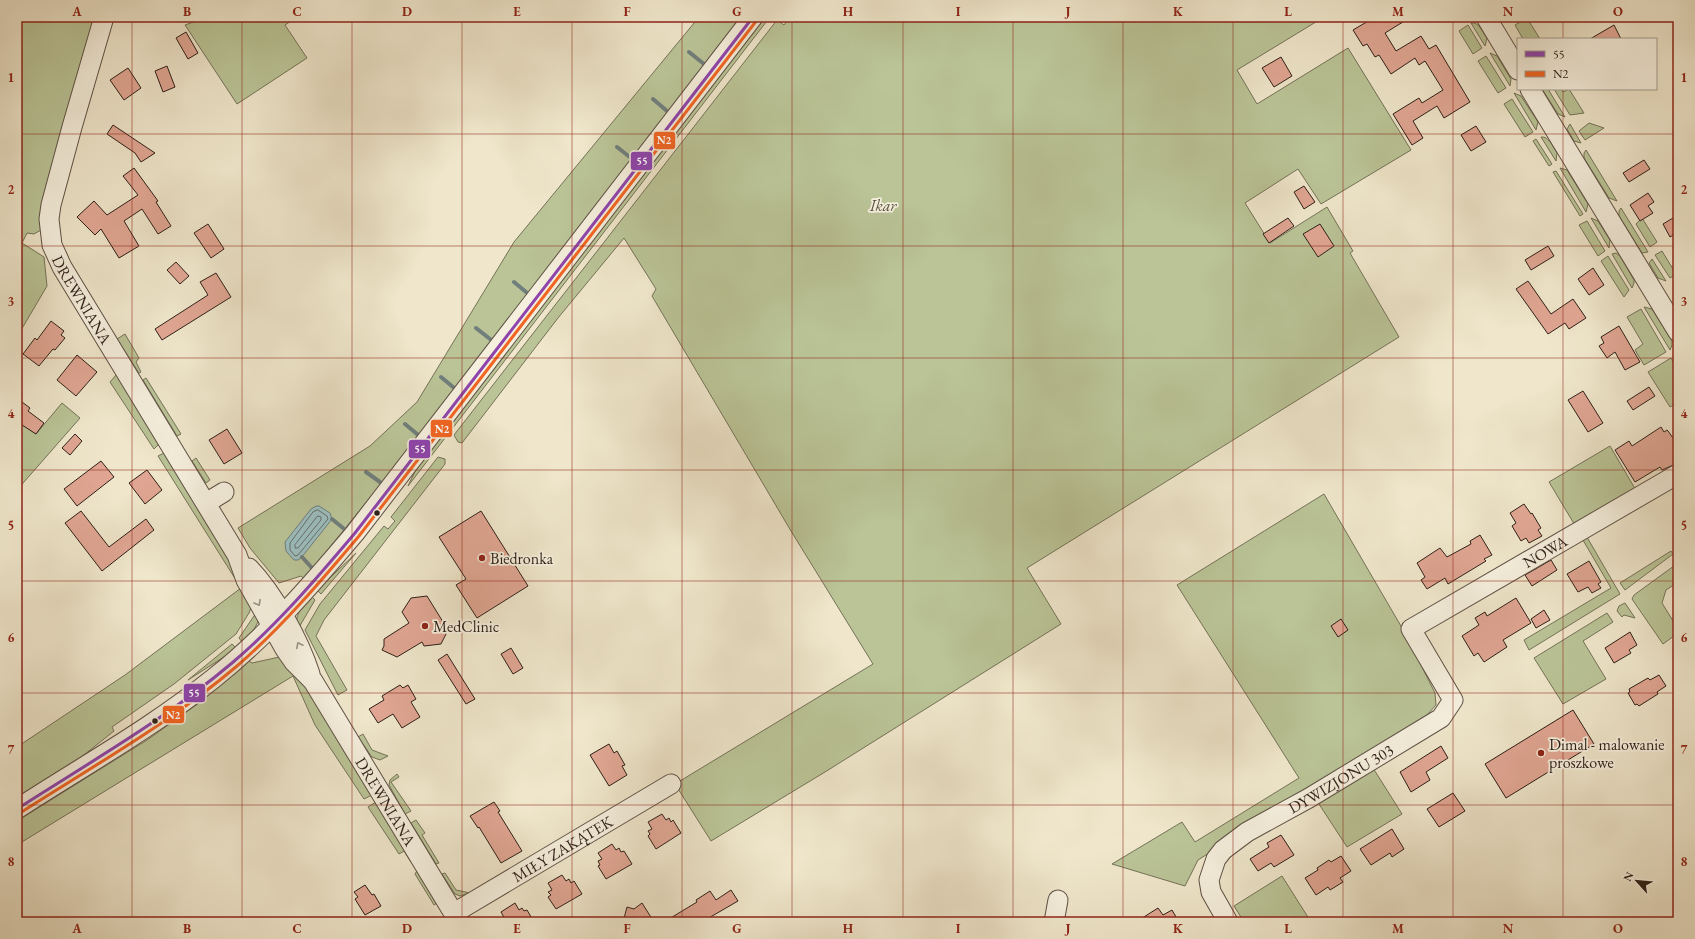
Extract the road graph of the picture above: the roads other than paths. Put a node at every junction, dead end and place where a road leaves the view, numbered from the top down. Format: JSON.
{"nodes":[{"id":1,"x":104,"y":17,"type":"edge"},
{"id":2,"x":753,"y":17,"type":"edge"},
{"id":3,"x":1486,"y":17,"type":"edge"},
{"id":4,"x":1517,"y":68,"type":"edge"},
{"id":5,"x":1531,"y":90,"type":"edge"},
{"id":6,"x":1678,"y":332,"type":"edge"},
{"id":7,"x":1678,"y":474,"type":"edge"},
{"id":8,"x":224,"y":492,"type":"dead end"},
{"id":9,"x":206,"y":503,"type":"junction"},
{"id":10,"x":277,"y":621,"type":"junction"},
{"id":11,"x":1453,"y":700,"type":"joint"},
{"id":12,"x":671,"y":784,"type":"dead end"},
{"id":13,"x":17,"y":809,"type":"edge"},
{"id":14,"x":1058,"y":900,"type":"dead end"},
{"id":15,"x":457,"y":918,"type":"edge"},
{"id":16,"x":1054,"y":922,"type":"edge"},
{"id":17,"x":1228,"y":922,"type":"edge"}],
"edges":[{"from":1,"to":9,"type":"street","name":"DREWNIANA"},
{"from":2,"to":10,"type":"street"},
{"from":3,"to":4,"type":"street"},
{"from":5,"to":6,"type":"street"},
{"from":7,"to":11,"type":"street","name":"NOWA"},
{"from":8,"to":9,"type":"street"},
{"from":9,"to":10,"type":"street","name":"DREWNIANA"},
{"from":10,"to":13,"type":"street"},
{"from":10,"to":15,"type":"street","name":"DREWNIANA"},
{"from":11,"to":17,"type":"street","name":"DYWIZJONU 303"},
{"from":12,"to":15,"type":"street","name":"MIŁY ZAKĄTEK"},
{"from":14,"to":16,"type":"street"}]}
